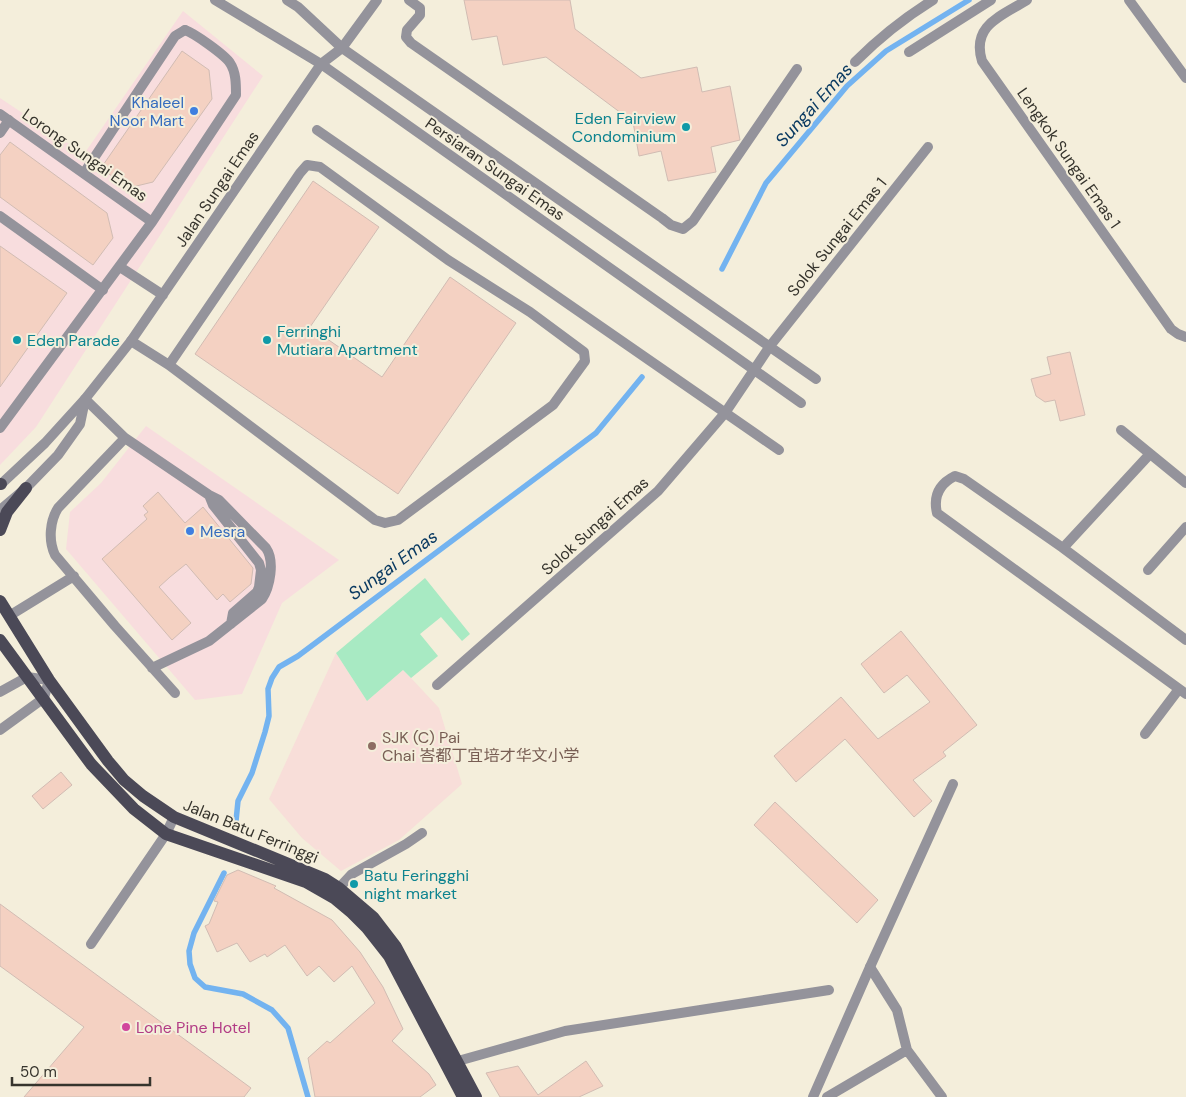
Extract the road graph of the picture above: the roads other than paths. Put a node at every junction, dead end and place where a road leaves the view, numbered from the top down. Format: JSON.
{"nodes":[{"id":1,"x":215,"y":0,"type":"edge"},
{"id":2,"x":287,"y":0,"type":"edge"},
{"id":3,"x":378,"y":0,"type":"edge"},
{"id":4,"x":409,"y":0,"type":"edge"},
{"id":5,"x":933,"y":0,"type":"edge"},
{"id":6,"x":991,"y":0,"type":"edge"},
{"id":7,"x":1028,"y":0,"type":"edge"},
{"id":8,"x":1129,"y":0,"type":"edge"},
{"id":9,"x":342,"y":48,"type":"junction"},
{"id":10,"x":909,"y":52,"type":"dead end"},
{"id":11,"x":855,"y":62,"type":"dead end"},
{"id":12,"x":321,"y":64,"type":"junction"},
{"id":13,"x":797,"y":69,"type":"dead end"},
{"id":14,"x":1186,"y":78,"type":"edge"},
{"id":15,"x":0,"y":114,"type":"edge"},
{"id":16,"x":9,"y":120,"type":"junction"},
{"id":17,"x":317,"y":130,"type":"dead end"},
{"id":18,"x":0,"y":133,"type":"edge"},
{"id":19,"x":928,"y":147,"type":"dead end"},
{"id":20,"x":84,"y":173,"type":"junction"},
{"id":21,"x":1,"y":219,"type":"edge"},
{"id":22,"x":152,"y":222,"type":"junction"},
{"id":23,"x":120,"y":267,"type":"junction"},
{"id":24,"x":102,"y":290,"type":"junction"},
{"id":25,"x":163,"y":294,"type":"junction"},
{"id":26,"x":1186,"y":337,"type":"edge"},
{"id":27,"x":131,"y":341,"type":"junction"},
{"id":28,"x":770,"y":346,"type":"junction"},
{"id":29,"x":168,"y":365,"type":"junction"},
{"id":30,"x":753,"y":370,"type":"junction"},
{"id":31,"x":816,"y":379,"type":"dead end"},
{"id":32,"x":85,"y":399,"type":"junction"},
{"id":33,"x":801,"y":403,"type":"dead end"},
{"id":34,"x":725,"y":413,"type":"junction"},
{"id":35,"x":0,"y":428,"type":"edge"},
{"id":36,"x":1121,"y":430,"type":"dead end"},
{"id":37,"x":125,"y":438,"type":"junction"},
{"id":38,"x":779,"y":450,"type":"dead end"},
{"id":39,"x":1149,"y":455,"type":"junction"},
{"id":40,"x":1186,"y":483,"type":"edge"},
{"id":41,"x":0,"y":484,"type":"edge"},
{"id":42,"x":26,"y":488,"type":"junction"},
{"id":43,"x":209,"y":495,"type":"junction"},
{"id":44,"x":0,"y":510,"type":"edge"},
{"id":45,"x":1186,"y":527,"type":"edge"},
{"id":46,"x":0,"y":530,"type":"edge"},
{"id":47,"x":1063,"y":548,"type":"junction"},
{"id":48,"x":1148,"y":570,"type":"dead end"},
{"id":49,"x":74,"y":576,"type":"junction"},
{"id":50,"x":0,"y":602,"type":"edge"},
{"id":51,"x":9,"y":616,"type":"junction"},
{"id":52,"x":231,"y":624,"type":"junction"},
{"id":53,"x":0,"y":640,"type":"edge"},
{"id":54,"x":1186,"y":640,"type":"edge"},
{"id":55,"x":152,"y":668,"type":"junction"},
{"id":56,"x":26,"y":677,"type":"junction"},
{"id":57,"x":49,"y":680,"type":"junction"},
{"id":58,"x":437,"y":685,"type":"dead end"},
{"id":59,"x":0,"y":692,"type":"edge"},
{"id":60,"x":1183,"y":692,"type":"edge"},
{"id":61,"x":174,"y":693,"type":"dead end"},
{"id":62,"x":44,"y":698,"type":"junction"},
{"id":63,"x":0,"y":730,"type":"edge"},
{"id":64,"x":1145,"y":734,"type":"dead end"},
{"id":65,"x":953,"y":784,"type":"dead end"},
{"id":66,"x":174,"y":817,"type":"junction"},
{"id":67,"x":422,"y":833,"type":"dead end"},
{"id":68,"x":166,"y":834,"type":"junction"},
{"id":69,"x":336,"y":893,"type":"junction"},
{"id":70,"x":91,"y":944,"type":"dead end"},
{"id":71,"x":870,"y":967,"type":"junction"},
{"id":72,"x":829,"y":990,"type":"dead end"},
{"id":73,"x":907,"y":1050,"type":"junction"},
{"id":74,"x":452,"y":1063,"type":"junction"},
{"id":75,"x":463,"y":1097,"type":"edge"},
{"id":76,"x":476,"y":1097,"type":"edge"},
{"id":77,"x":813,"y":1097,"type":"edge"},
{"id":78,"x":827,"y":1097,"type":"edge"},
{"id":79,"x":942,"y":1097,"type":"edge"}],
"edges":[{"from":1,"to":12,"type":"street","name":"Persiaran Sungai Emas"},
{"from":2,"to":9,"type":"street","name":"Persiaran Sungai Emas"},
{"from":3,"to":9,"type":"street","name":"Jalan Sungai Emas"},
{"from":4,"to":13,"type":"street"},
{"from":5,"to":11,"type":"street"},
{"from":6,"to":10,"type":"street"},
{"from":7,"to":26,"type":"street","name":"Lengkok Sungai Emas 1"},
{"from":8,"to":14,"type":"street"},
{"from":9,"to":12,"type":"street","name":"Jalan Sungai Emas"},
{"from":9,"to":28,"type":"street","name":"Persiaran Sungai Emas"},
{"from":12,"to":25,"type":"street","name":"Jalan Sungai Emas"},
{"from":12,"to":30,"type":"street","name":"Persiaran Sungai Emas"},
{"from":15,"to":16,"type":"street","name":"Lorong Sungai Emas"},
{"from":16,"to":18,"type":"street"},
{"from":16,"to":20,"type":"street","name":"Lorong Sungai Emas"},
{"from":17,"to":34,"type":"street"},
{"from":19,"to":28,"type":"street","name":"Solok Sungai Emas 1"},
{"from":20,"to":22,"type":"street","name":"Lorong Sungai Emas"},
{"from":20,"to":22,"type":"street"},
{"from":21,"to":24,"type":"street"},
{"from":22,"to":23,"type":"street"},
{"from":23,"to":24,"type":"street"},
{"from":23,"to":25,"type":"street"},
{"from":24,"to":35,"type":"street"},
{"from":25,"to":27,"type":"street","name":"Jalan Sungai Emas"},
{"from":27,"to":29,"type":"street"},
{"from":27,"to":32,"type":"street","name":"Jalan Sungai Emas"},
{"from":28,"to":30,"type":"street","name":"Solok Sungai Emas 1"},
{"from":28,"to":31,"type":"street","name":"Persiaran Sungai Emas"},
{"from":29,"to":29,"type":"street"},
{"from":30,"to":33,"type":"street","name":"Persiaran Sungai Emas"},
{"from":30,"to":34,"type":"street","name":"Solok Sungai Emas"},
{"from":32,"to":37,"type":"street"},
{"from":32,"to":41,"type":"street","name":"Jalan Sungai Emas"},
{"from":32,"to":42,"type":"street","name":"Jalan Sungai Emas"},
{"from":34,"to":38,"type":"street"},
{"from":34,"to":58,"type":"street","name":"Solok Sungai Emas"},
{"from":36,"to":39,"type":"street"},
{"from":37,"to":43,"type":"street"},
{"from":37,"to":49,"type":"street"},
{"from":39,"to":40,"type":"street"},
{"from":39,"to":47,"type":"street"},
{"from":42,"to":44,"type":"street","name":"Jalan Sungai Emas"},
{"from":42,"to":46,"type":"main road"},
{"from":43,"to":52,"type":"street"},
{"from":43,"to":52,"type":"street"},
{"from":45,"to":48,"type":"street"},
{"from":47,"to":54,"type":"street"},
{"from":47,"to":60,"type":"street"},
{"from":49,"to":51,"type":"street"},
{"from":49,"to":55,"type":"street"},
{"from":50,"to":51,"type":"main road","name":"Jalan Batu Ferringgi"},
{"from":51,"to":57,"type":"main road","name":"Jalan Batu Ferringgi"},
{"from":52,"to":55,"type":"street"},
{"from":53,"to":56,"type":"main road","name":"Jalan Batu Ferringgi"},
{"from":55,"to":61,"type":"street"},
{"from":56,"to":57,"type":"street"},
{"from":56,"to":59,"type":"street"},
{"from":56,"to":62,"type":"main road","name":"Jalan Batu Ferringgi"},
{"from":57,"to":62,"type":"street"},
{"from":57,"to":66,"type":"main road","name":"Jalan Batu Ferringgi"},
{"from":60,"to":64,"type":"street"},
{"from":62,"to":63,"type":"street"},
{"from":62,"to":68,"type":"main road","name":"Jalan Batu Ferringgi"},
{"from":65,"to":71,"type":"street"},
{"from":66,"to":68,"type":"street"},
{"from":66,"to":69,"type":"main road","name":"Jalan Batu Ferringgi"},
{"from":67,"to":69,"type":"street"},
{"from":68,"to":69,"type":"main road","name":"Jalan Batu Ferringgi"},
{"from":68,"to":70,"type":"street"},
{"from":69,"to":74,"type":"main road","name":"Jalan Batu Ferringgi"},
{"from":71,"to":73,"type":"street"},
{"from":71,"to":77,"type":"street"},
{"from":72,"to":74,"type":"street"},
{"from":73,"to":78,"type":"street"},
{"from":73,"to":79,"type":"street"},
{"from":74,"to":75,"type":"main road","name":"Jalan Batu Ferringgi"},
{"from":74,"to":76,"type":"main road","name":"Jalan Batu Ferringgi"}]}
